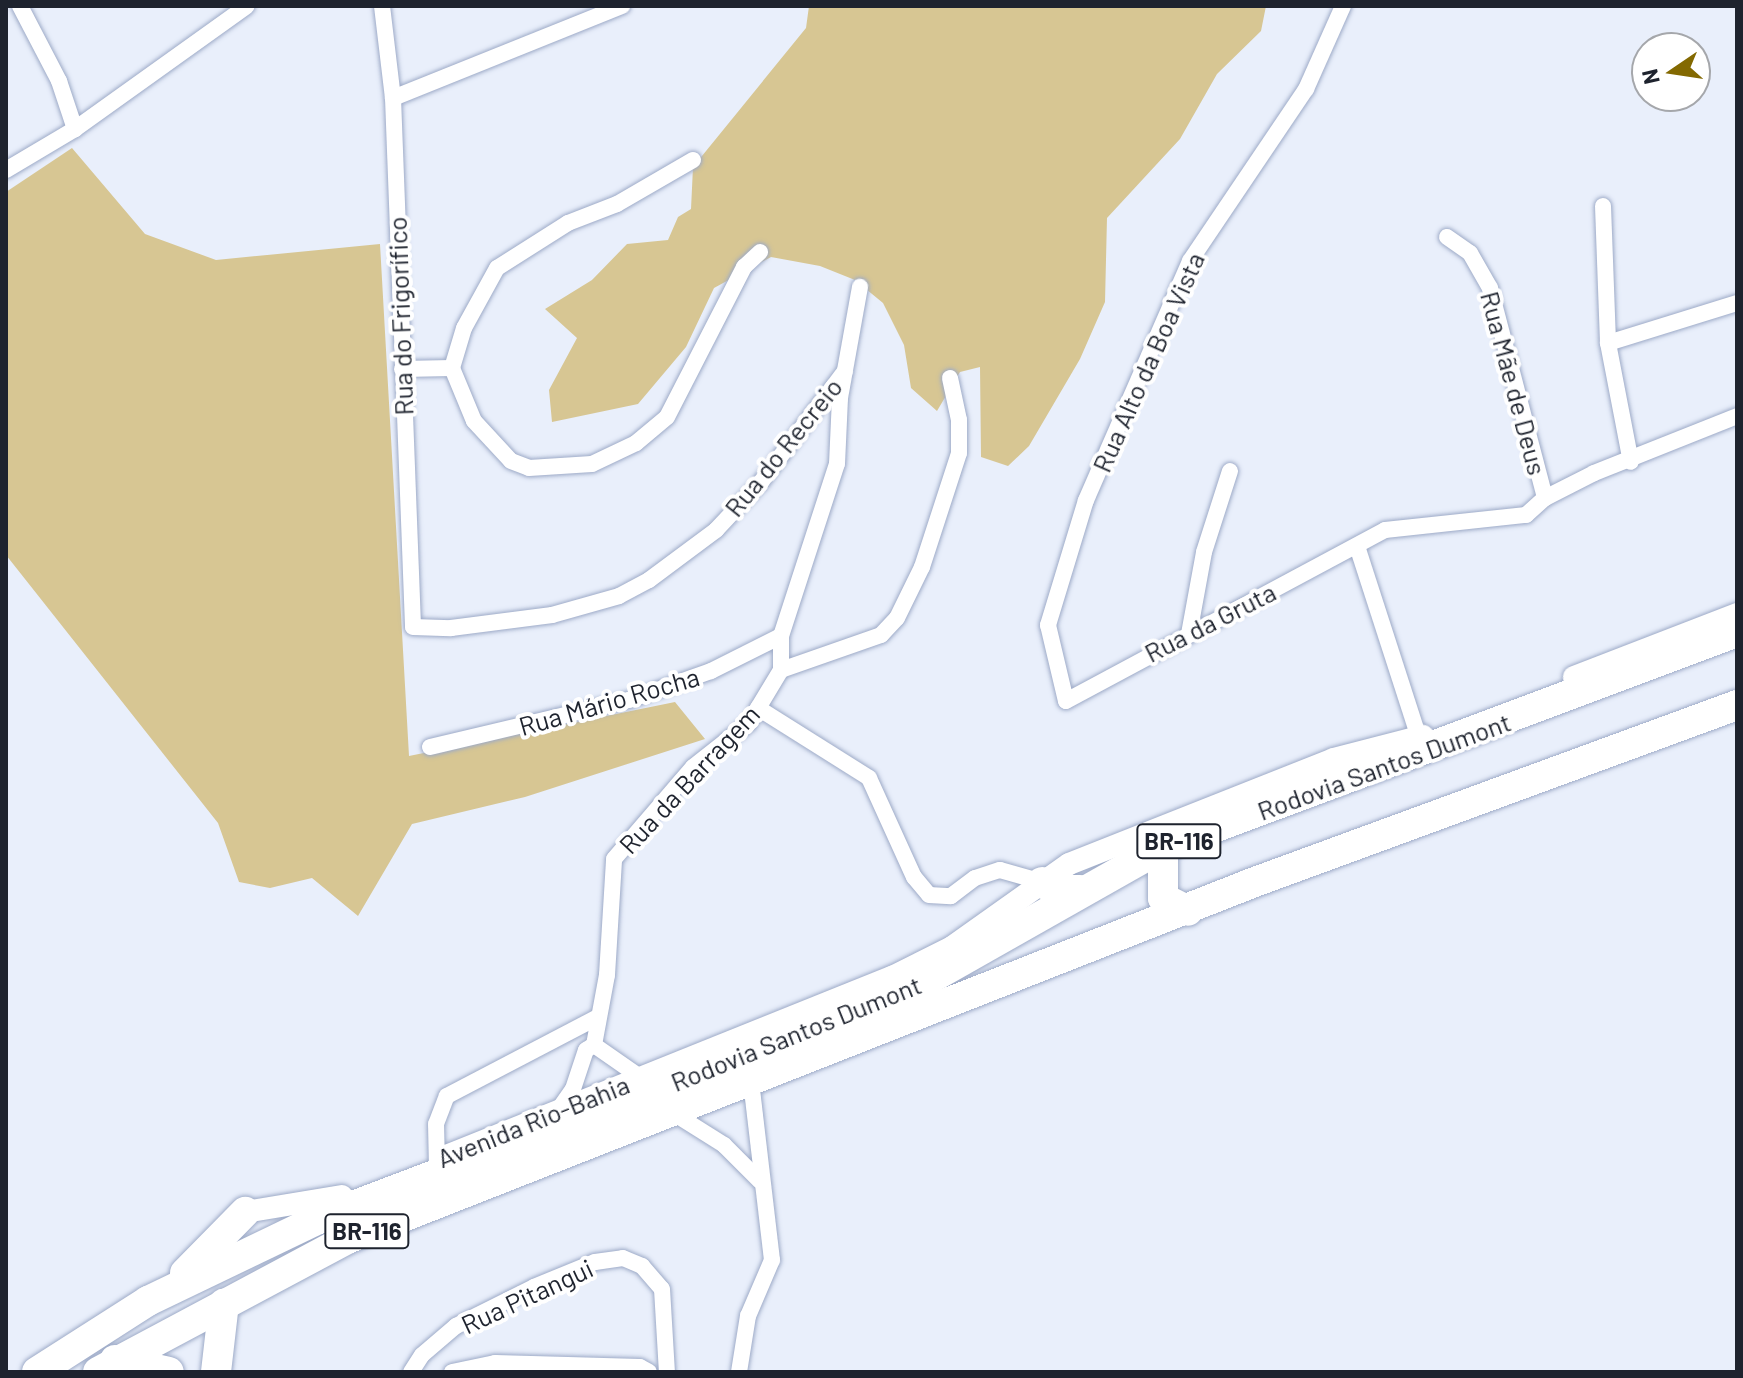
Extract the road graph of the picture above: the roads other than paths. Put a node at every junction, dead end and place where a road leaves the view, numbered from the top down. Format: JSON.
{"nodes":[{"id":1,"x":20,"y":6,"type":"edge"},
{"id":2,"x":247,"y":6,"type":"edge"},
{"id":3,"x":382,"y":6,"type":"edge"},
{"id":4,"x":622,"y":6,"type":"edge"},
{"id":5,"x":1343,"y":6,"type":"edge"},
{"id":6,"x":393,"y":98,"type":"junction"},
{"id":7,"x":75,"y":129,"type":"junction"},
{"id":8,"x":693,"y":160,"type":"dead end"},
{"id":9,"x":6,"y":170,"type":"edge"},
{"id":10,"x":1603,"y":206,"type":"dead end"},
{"id":11,"x":1447,"y":237,"type":"dead end"},
{"id":12,"x":760,"y":252,"type":"dead end"},
{"id":13,"x":860,"y":287,"type":"dead end"},
{"id":14,"x":1737,"y":303,"type":"edge"},
{"id":15,"x":1608,"y":343,"type":"junction"},
{"id":16,"x":452,"y":368,"type":"junction"},
{"id":17,"x":402,"y":369,"type":"junction"},
{"id":18,"x":845,"y":371,"type":"junction"},
{"id":19,"x":950,"y":378,"type":"dead end"},
{"id":20,"x":1737,"y":416,"type":"edge"},
{"id":21,"x":1631,"y":462,"type":"junction"},
{"id":22,"x":1230,"y":471,"type":"dead end"},
{"id":23,"x":1545,"y":498,"type":"junction"},
{"id":24,"x":1357,"y":546,"type":"junction"},
{"id":25,"x":1737,"y":614,"type":"edge"},
{"id":26,"x":413,"y":627,"type":"joint"},
{"id":27,"x":1737,"y":632,"type":"edge"},
{"id":28,"x":1189,"y":634,"type":"junction"},
{"id":29,"x":781,"y":636,"type":"junction"},
{"id":30,"x":781,"y":670,"type":"junction"},
{"id":31,"x":1066,"y":701,"type":"joint"},
{"id":32,"x":1737,"y":705,"type":"edge"},
{"id":33,"x":758,"y":708,"type":"junction"},
{"id":34,"x":1419,"y":738,"type":"junction"},
{"id":35,"x":430,"y":747,"type":"dead end"},
{"id":36,"x":1174,"y":836,"type":"junction"},
{"id":37,"x":1042,"y":882,"type":"junction"},
{"id":38,"x":1080,"y":890,"type":"junction"},
{"id":39,"x":1188,"y":911,"type":"junction"},
{"id":40,"x":596,"y":1018,"type":"junction"},
{"id":41,"x":594,"y":1045,"type":"junction"},
{"id":42,"x":640,"y":1077,"type":"junction"},
{"id":43,"x":751,"y":1081,"type":"junction"},
{"id":44,"x":561,"y":1106,"type":"junction"},
{"id":45,"x":670,"y":1111,"type":"junction"},
{"id":46,"x":437,"y":1166,"type":"junction"},
{"id":47,"x":760,"y":1181,"type":"junction"},
{"id":48,"x":245,"y":1212,"type":"joint"},
{"id":49,"x":148,"y":1301,"type":"junction"},
{"id":50,"x":224,"y":1303,"type":"junction"},
{"id":51,"x":106,"y":1366,"type":"edge"},
{"id":52,"x":37,"y":1372,"type":"edge"},
{"id":53,"x":169,"y":1372,"type":"edge"},
{"id":54,"x":216,"y":1372,"type":"edge"},
{"id":55,"x":411,"y":1372,"type":"edge"},
{"id":56,"x":452,"y":1372,"type":"edge"},
{"id":57,"x":649,"y":1372,"type":"edge"},
{"id":58,"x":667,"y":1372,"type":"edge"},
{"id":59,"x":739,"y":1372,"type":"edge"}],
"edges":[{"from":1,"to":7,"type":"street"},
{"from":2,"to":7,"type":"street"},
{"from":3,"to":6,"type":"street","name":"Rua do Frigorífico"},
{"from":4,"to":6,"type":"street"},
{"from":5,"to":31,"type":"street","name":"Rua Alto da Boa Vista"},
{"from":6,"to":17,"type":"street","name":"Rua do Frigorífico"},
{"from":7,"to":9,"type":"street"},
{"from":8,"to":16,"type":"street"},
{"from":10,"to":15,"type":"street"},
{"from":11,"to":23,"type":"street","name":"Rua Mãe de Deus"},
{"from":12,"to":16,"type":"street"},
{"from":13,"to":18,"type":"street"},
{"from":14,"to":15,"type":"street"},
{"from":15,"to":21,"type":"street"},
{"from":16,"to":17,"type":"street"},
{"from":17,"to":26,"type":"street","name":"Rua do Frigorífico"},
{"from":18,"to":26,"type":"street","name":"Rua do Recreio"},
{"from":18,"to":29,"type":"street"},
{"from":19,"to":30,"type":"street"},
{"from":20,"to":21,"type":"street","name":"Rua da Gruta"},
{"from":21,"to":23,"type":"street","name":"Rua da Gruta"},
{"from":22,"to":28,"type":"street"},
{"from":23,"to":24,"type":"street","name":"Rua da Gruta"},
{"from":24,"to":28,"type":"street","name":"Rua da Gruta"},
{"from":24,"to":34,"type":"street"},
{"from":25,"to":34,"type":"street","name":"Avenida Rio-Bahia"},
{"from":27,"to":36,"type":"highway","name":"Rodovia Santos Dumont","number":"BR-116"},
{"from":28,"to":31,"type":"street","name":"Rua da Gruta"},
{"from":29,"to":30,"type":"street"},
{"from":29,"to":35,"type":"street","name":"Rua Mário Rocha"},
{"from":30,"to":33,"type":"street","name":"Rua da Barragem"},
{"from":32,"to":39,"type":"highway","name":"Rodovia Santos Dumont","number":"BR-116"},
{"from":33,"to":37,"type":"street"},
{"from":33,"to":40,"type":"street","name":"Rua da Barragem"},
{"from":34,"to":36,"type":"street","name":"Avenida Rio-Bahia"},
{"from":36,"to":37,"type":"street","name":"Avenida Rio-Bahia"},
{"from":36,"to":38,"type":"highway","name":"Rodovia Santos Dumont","number":"BR-116"},
{"from":36,"to":39,"type":"highway"},
{"from":37,"to":38,"type":"highway"},
{"from":37,"to":42,"type":"street","name":"Avenida Rio-Bahia"},
{"from":38,"to":46,"type":"highway","name":"Rodovia Santos Dumont","number":"BR-116"},
{"from":39,"to":43,"type":"highway","name":"Rodovia Santos Dumont","number":"BR-116"},
{"from":40,"to":41,"type":"street","name":"Rua da Barragem"},
{"from":40,"to":46,"type":"street"},
{"from":41,"to":42,"type":"street"},
{"from":41,"to":44,"type":"street","name":"Rua da Barragem"},
{"from":42,"to":44,"type":"street","name":"Avenida Rio-Bahia"},
{"from":43,"to":45,"type":"highway","name":"Rodovia Santos Dumont","number":"BR-116"},
{"from":43,"to":47,"type":"street"},
{"from":44,"to":46,"type":"street","name":"Avenida Rio-Bahia"},
{"from":45,"to":47,"type":"street"},
{"from":45,"to":50,"type":"highway","name":"Rodovia Santos Dumont","number":"BR-116"},
{"from":46,"to":48,"type":"street","name":"Avenida Rio-Bahia"},
{"from":46,"to":49,"type":"highway","name":"Rodovia Santos Dumont","number":"BR-116"},
{"from":47,"to":59,"type":"street"},
{"from":48,"to":49,"type":"highway"},
{"from":49,"to":52,"type":"highway","name":"Rodovia Santos Dumont","number":"BR-116"},
{"from":50,"to":51,"type":"highway","name":"Rodovia Santos Dumont","number":"BR-116"},
{"from":50,"to":54,"type":"highway"},
{"from":51,"to":53,"type":"highway"},
{"from":55,"to":58,"type":"street","name":"Rua Pitangui"},
{"from":56,"to":57,"type":"street"}]}
